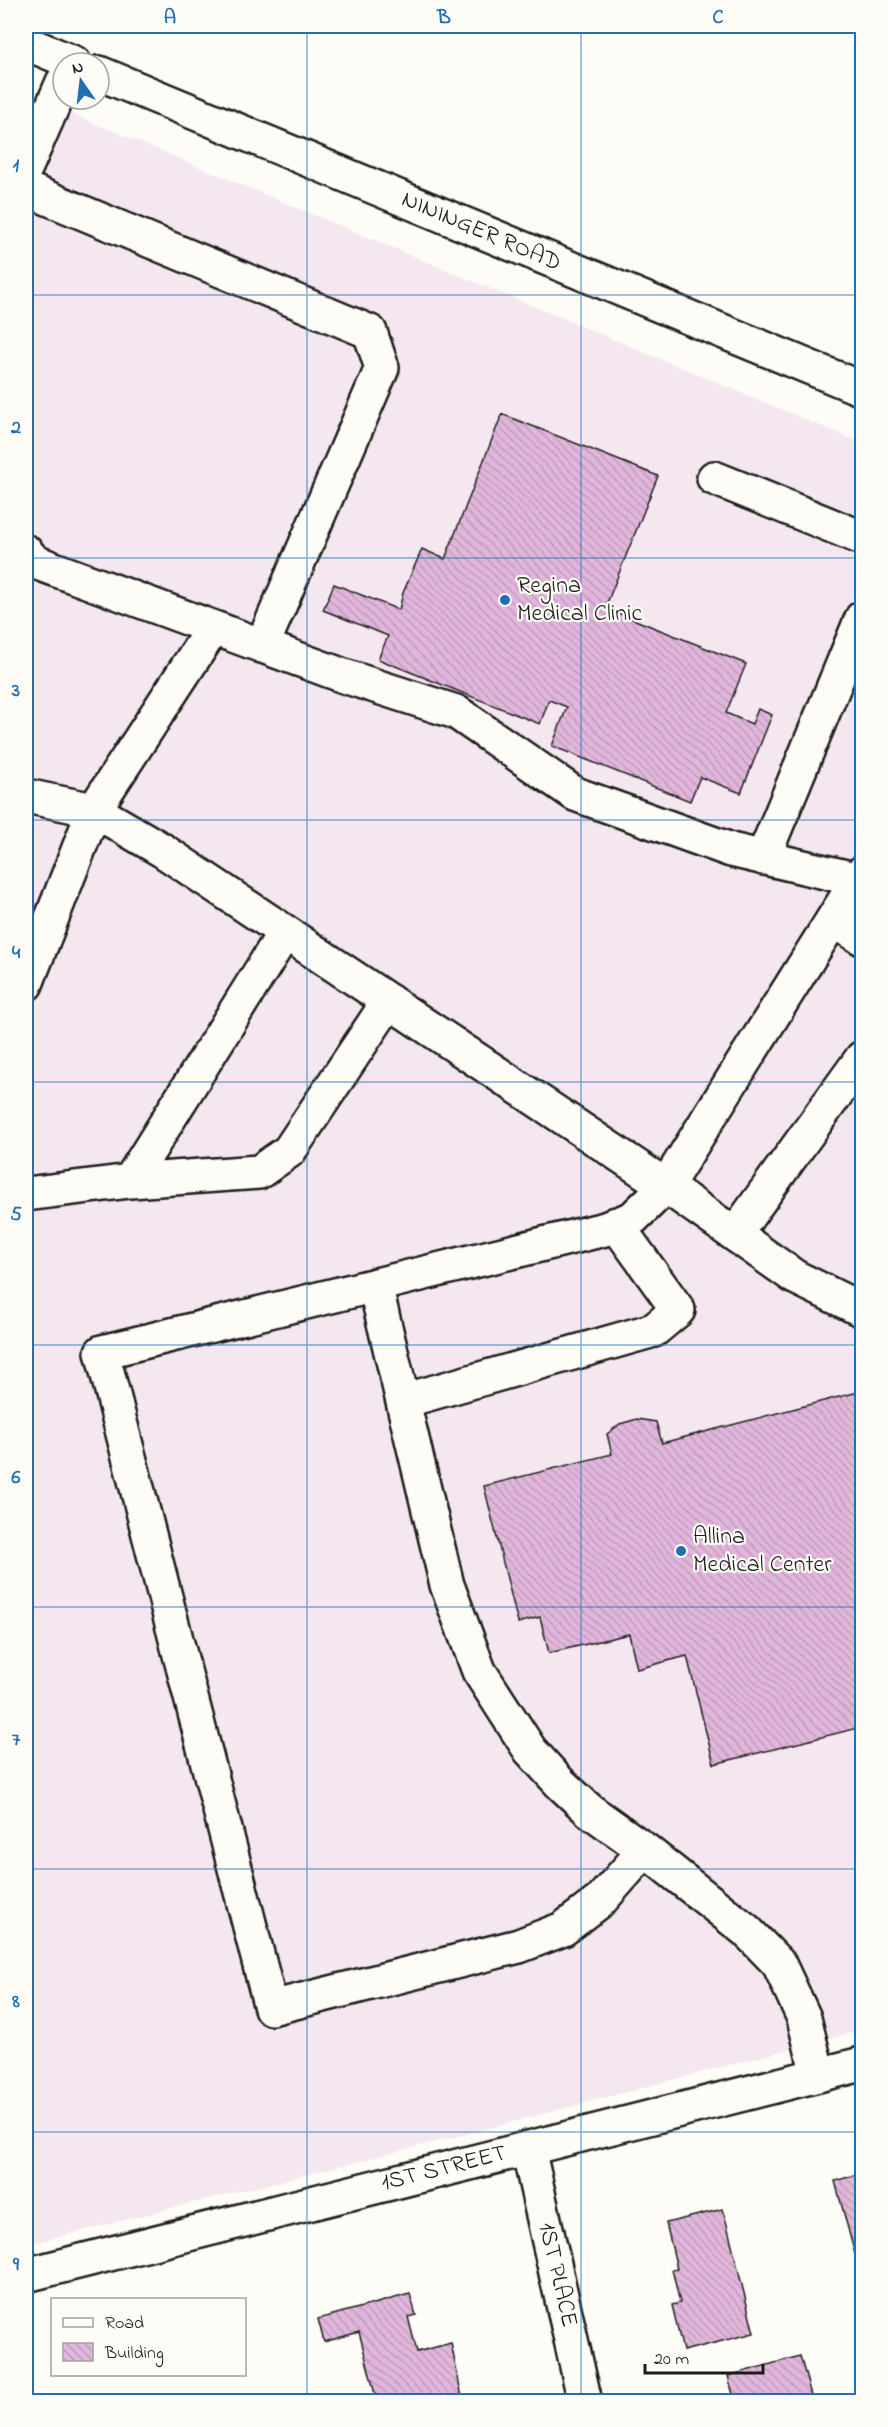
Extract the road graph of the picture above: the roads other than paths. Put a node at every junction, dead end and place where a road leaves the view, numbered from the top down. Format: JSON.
{"nodes":[{"id":1,"x":26,"y":43,"type":"edge"},
{"id":2,"x":51,"y":54,"type":"edge"},
{"id":3,"x":111,"y":79,"type":"edge"},
{"id":4,"x":51,"y":110,"type":"edge"},
{"id":5,"x":26,"y":167,"type":"edge"},
{"id":6,"x":26,"y":189,"type":"edge"},
{"id":7,"x":862,"y":389,"type":"edge"},
{"id":8,"x":714,"y":478,"type":"dead end"},
{"id":9,"x":862,"y":538,"type":"edge"},
{"id":10,"x":26,"y":552,"type":"edge"},
{"id":11,"x":862,"y":618,"type":"edge"},
{"id":12,"x":213,"y":628,"type":"junction"},
{"id":13,"x":262,"y":646,"type":"junction"},
{"id":14,"x":26,"y":796,"type":"edge"},
{"id":15,"x":94,"y":810,"type":"junction"},
{"id":16,"x":764,"y":858,"type":"junction"},
{"id":17,"x":861,"y":876,"type":"edge"},
{"id":18,"x":833,"y":920,"type":"junction"},
{"id":19,"x":285,"y":932,"type":"junction"},
{"id":20,"x":862,"y":938,"type":"edge"},
{"id":21,"x":26,"y":984,"type":"edge"},
{"id":22,"x":389,"y":1001,"type":"junction"},
{"id":23,"x":862,"y":1058,"type":"edge"},
{"id":24,"x":130,"y":1181,"type":"junction"},
{"id":25,"x":666,"y":1186,"type":"junction"},
{"id":26,"x":26,"y":1194,"type":"edge"},
{"id":27,"x":616,"y":1224,"type":"junction"},
{"id":28,"x":735,"y":1234,"type":"junction"},
{"id":29,"x":375,"y":1285,"type":"junction"},
{"id":30,"x":862,"y":1310,"type":"edge"},
{"id":31,"x":403,"y":1401,"type":"junction"},
{"id":32,"x":645,"y":1850,"type":"junction"},
{"id":33,"x":862,"y":2064,"type":"edge"},
{"id":34,"x":818,"y":2075,"type":"junction"},
{"id":35,"x":528,"y":2148,"type":"junction"},
{"id":36,"x":26,"y":2275,"type":"edge"},
{"id":37,"x":585,"y":2402,"type":"edge"}],
"edges":[{"from":1,"to":2,"type":"street"},
{"from":3,"to":7,"type":"street","name":"NININGER ROAD"},
{"from":4,"to":5,"type":"street"},
{"from":6,"to":13,"type":"street"},
{"from":8,"to":9,"type":"street"},
{"from":10,"to":12,"type":"street"},
{"from":11,"to":16,"type":"street"},
{"from":12,"to":13,"type":"street"},
{"from":12,"to":15,"type":"street"},
{"from":13,"to":16,"type":"street"},
{"from":14,"to":15,"type":"street"},
{"from":15,"to":19,"type":"street"},
{"from":15,"to":21,"type":"street"},
{"from":16,"to":17,"type":"street"},
{"from":17,"to":18,"type":"street"},
{"from":18,"to":20,"type":"street"},
{"from":18,"to":25,"type":"street"},
{"from":19,"to":22,"type":"street"},
{"from":19,"to":24,"type":"street"},
{"from":22,"to":24,"type":"street"},
{"from":22,"to":25,"type":"street"},
{"from":23,"to":28,"type":"street"},
{"from":24,"to":26,"type":"street"},
{"from":25,"to":27,"type":"street"},
{"from":25,"to":28,"type":"street"},
{"from":27,"to":29,"type":"street"},
{"from":27,"to":31,"type":"street"},
{"from":28,"to":30,"type":"street"},
{"from":29,"to":31,"type":"street"},
{"from":29,"to":32,"type":"street"},
{"from":31,"to":32,"type":"street"},
{"from":32,"to":34,"type":"street"},
{"from":33,"to":34,"type":"street","name":"1ST STREET"},
{"from":34,"to":35,"type":"street","name":"1ST STREET"},
{"from":35,"to":36,"type":"street","name":"1ST STREET"},
{"from":35,"to":37,"type":"street","name":"1ST PLACE"}]}
